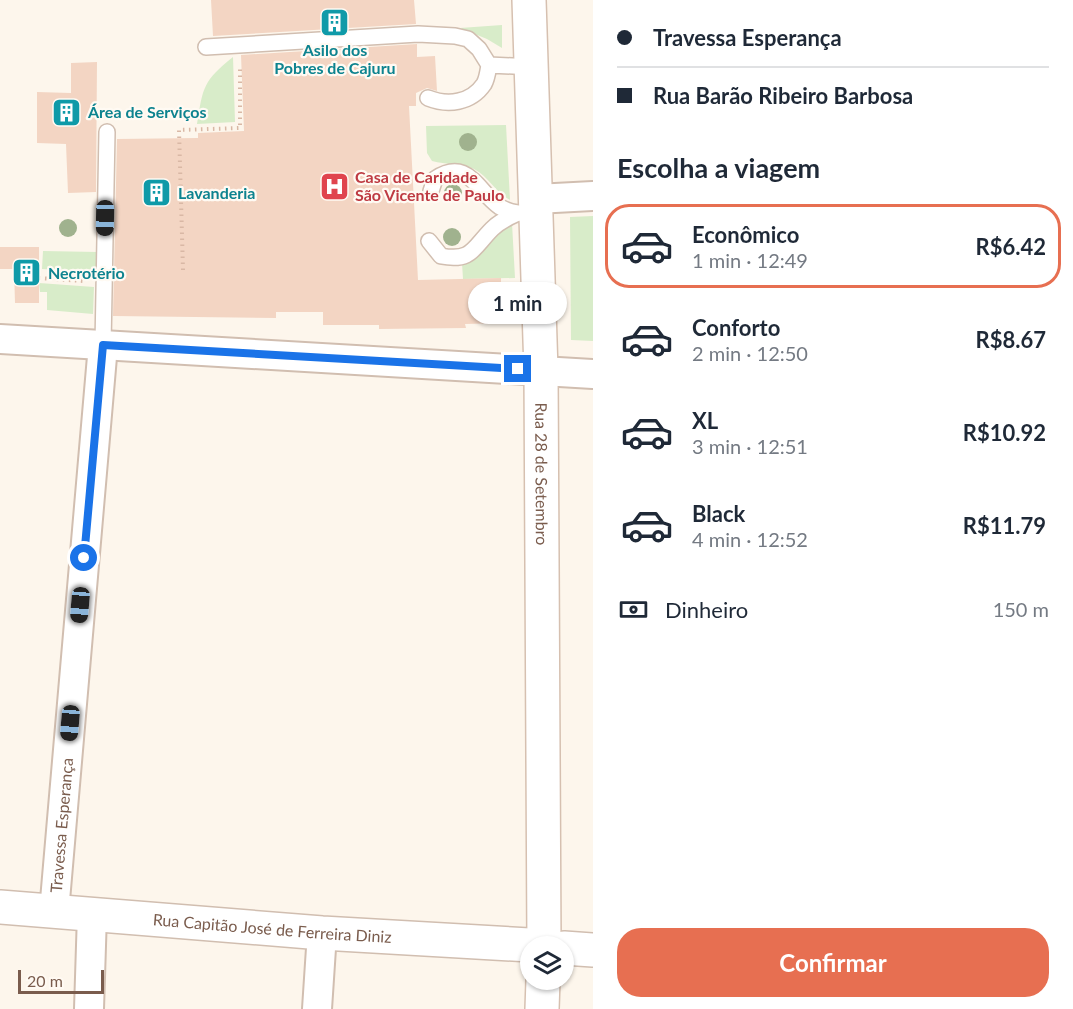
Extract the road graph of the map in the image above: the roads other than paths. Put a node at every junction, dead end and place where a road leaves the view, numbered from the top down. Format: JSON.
{"nodes":[{"id":1,"x":530,"y":0,"type":"edge"},
{"id":2,"x":206,"y":47,"type":"dead end"},
{"id":3,"x":489,"y":65,"type":"junction"},
{"id":4,"x":533,"y":67,"type":"junction"},
{"id":5,"x":428,"y":98,"type":"dead end"},
{"id":6,"x":107,"y":132,"type":"dead end"},
{"id":7,"x":431,"y":192,"type":"dead end"},
{"id":8,"x":593,"y":196,"type":"edge"},
{"id":9,"x":530,"y":209,"type":"junction"},
{"id":10,"x":429,"y":241,"type":"dead end"},
{"id":11,"x":0,"y":339,"type":"edge"},
{"id":12,"x":103,"y":345,"type":"junction"},
{"id":13,"x":541,"y":371,"type":"junction"},
{"id":14,"x":593,"y":374,"type":"edge"},
{"id":15,"x":0,"y":907,"type":"edge"},
{"id":16,"x":54,"y":912,"type":"junction"},
{"id":17,"x":92,"y":914,"type":"junction"},
{"id":18,"x":322,"y":933,"type":"junction"},
{"id":19,"x":545,"y":936,"type":"edge"},
{"id":20,"x":520,"y":945,"type":"edge"},
{"id":21,"x":574,"y":949,"type":"edge"},
{"id":22,"x":593,"y":950,"type":"edge"},
{"id":23,"x":543,"y":990,"type":"edge"},
{"id":24,"x":89,"y":1009,"type":"edge"},
{"id":25,"x":317,"y":1009,"type":"edge"},
{"id":26,"x":542,"y":1009,"type":"edge"}],
"edges":[{"from":1,"to":4,"type":"main road","name":"Rua 28 de Setembro"},
{"from":2,"to":3,"type":"lane"},
{"from":3,"to":4,"type":"lane"},
{"from":3,"to":5,"type":"lane"},
{"from":4,"to":9,"type":"main road","name":"Rua 28 de Setembro"},
{"from":6,"to":12,"type":"lane"},
{"from":7,"to":9,"type":"lane"},
{"from":8,"to":9,"type":"street"},
{"from":9,"to":10,"type":"lane"},
{"from":9,"to":13,"type":"main road","name":"Rua 28 de Setembro"},
{"from":11,"to":12,"type":"street"},
{"from":12,"to":13,"type":"street"},
{"from":12,"to":16,"type":"street","name":"Travessa Esperança"},
{"from":13,"to":14,"type":"street"},
{"from":13,"to":19,"type":"main road","name":"Rua 28 de Setembro"},
{"from":15,"to":16,"type":"main road","name":"Rua Capitão José de Ferreira Diniz"},
{"from":16,"to":17,"type":"main road","name":"Rua Capitão José de Ferreira Diniz"},
{"from":17,"to":18,"type":"main road","name":"Rua Capitão José de Ferreira Diniz"},
{"from":17,"to":24,"type":"street"},
{"from":18,"to":20,"type":"main road","name":"Rua Capitão José de Ferreira Diniz"},
{"from":18,"to":25,"type":"street"},
{"from":21,"to":22,"type":"main road"},
{"from":23,"to":26,"type":"main road"}]}
